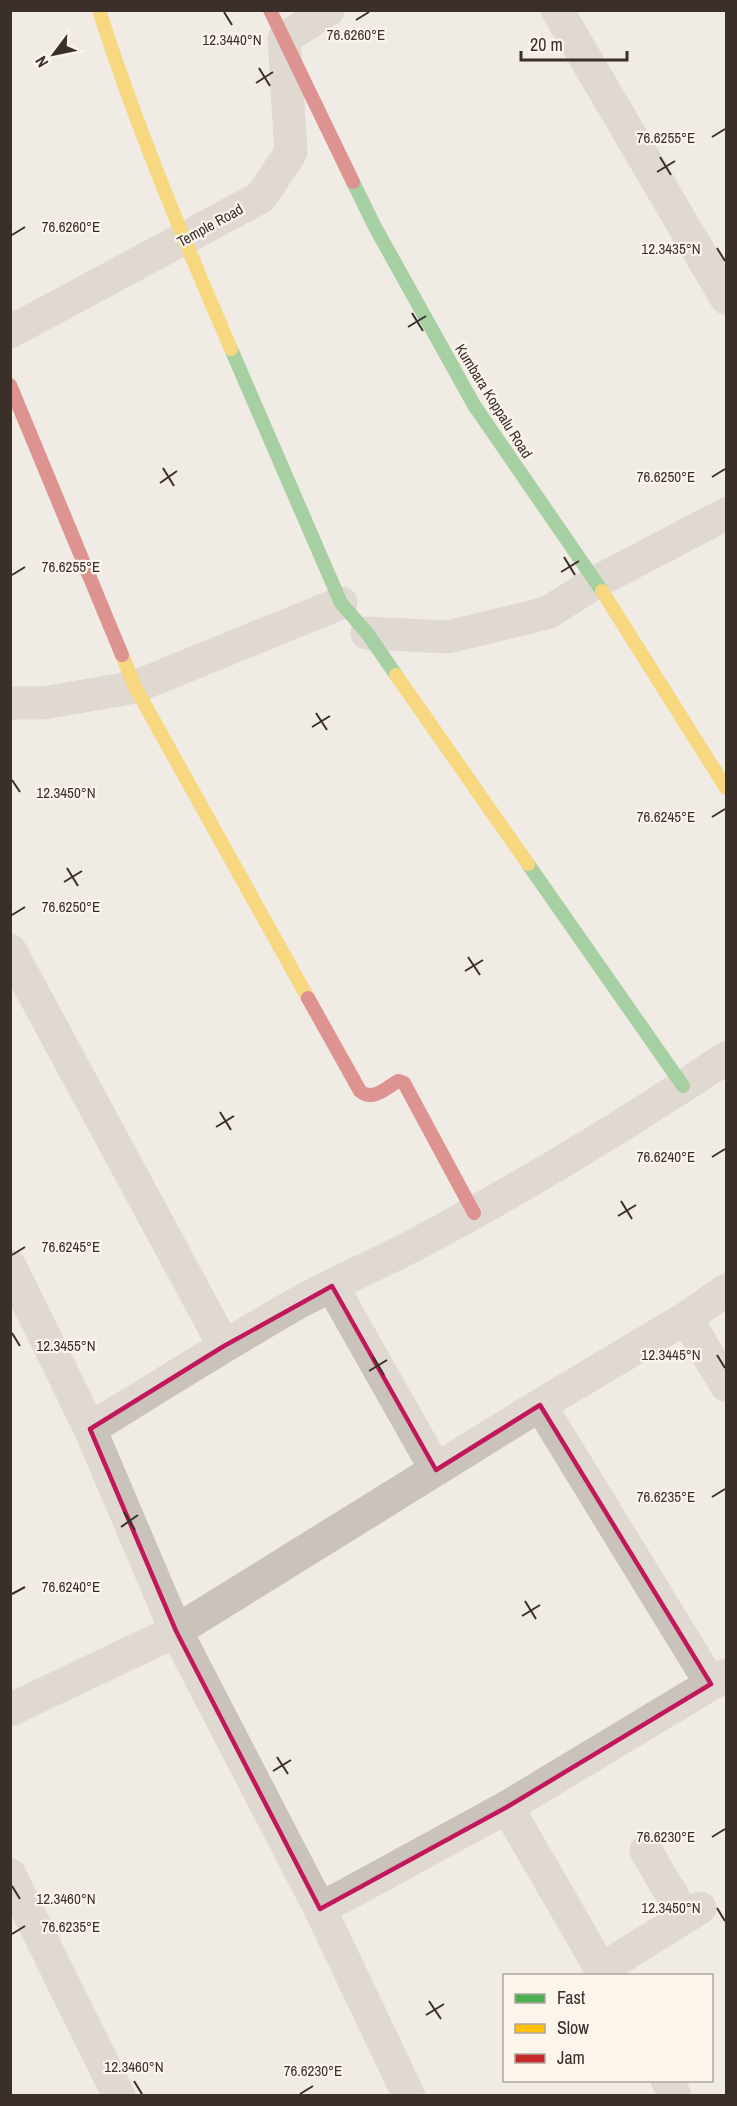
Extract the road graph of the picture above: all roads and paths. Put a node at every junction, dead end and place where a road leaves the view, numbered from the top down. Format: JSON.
{"nodes":[{"id":1,"x":99,"y":10,"type":"edge"},
{"id":2,"x":270,"y":10,"type":"edge"},
{"id":3,"x":328,"y":10,"type":"edge"},
{"id":4,"x":558,"y":10,"type":"edge"},
{"id":5,"x":284,"y":39,"type":"junction"},
{"id":6,"x":184,"y":240,"type":"junction"},
{"id":7,"x":726,"y":298,"type":"edge"},
{"id":8,"x":10,"y":332,"type":"edge"},
{"id":9,"x":10,"y":385,"type":"edge"},
{"id":10,"x":726,"y":514,"type":"edge"},
{"id":11,"x":596,"y":582,"type":"junction"},
{"id":12,"x":341,"y":603,"type":"junction"},
{"id":13,"x":367,"y":633,"type":"junction"},
{"id":14,"x":135,"y":687,"type":"junction"},
{"id":15,"x":10,"y":703,"type":"edge"},
{"id":16,"x":726,"y":788,"type":"edge"},
{"id":17,"x":10,"y":950,"type":"edge"},
{"id":18,"x":726,"y":1058,"type":"edge"},
{"id":19,"x":684,"y":1086,"type":"junction"},
{"id":20,"x":474,"y":1213,"type":"junction"},
{"id":21,"x":10,"y":1266,"type":"edge"},
{"id":22,"x":332,"y":1286,"type":"junction"},
{"id":23,"x":726,"y":1290,"type":"edge"},
{"id":24,"x":686,"y":1318,"type":"junction"},
{"id":25,"x":224,"y":1346,"type":"junction"},
{"id":26,"x":726,"y":1385,"type":"edge"},
{"id":27,"x":540,"y":1405,"type":"junction"},
{"id":28,"x":90,"y":1429,"type":"junction"},
{"id":29,"x":436,"y":1470,"type":"junction"},
{"id":30,"x":176,"y":1631,"type":"junction"},
{"id":31,"x":719,"y":1680,"type":"edge"},
{"id":32,"x":10,"y":1710,"type":"edge"},
{"id":33,"x":507,"y":1807,"type":"junction"},
{"id":34,"x":646,"y":1851,"type":"dead end"},
{"id":35,"x":10,"y":1875,"type":"edge"},
{"id":36,"x":320,"y":1909,"type":"junction"},
{"id":37,"x":604,"y":1972,"type":"edge"},
{"id":38,"x":668,"y":2082,"type":"edge"},
{"id":39,"x":119,"y":2096,"type":"edge"},
{"id":40,"x":409,"y":2096,"type":"edge"},
{"id":41,"x":675,"y":2096,"type":"edge"}],
"edges":[{"from":1,"to":6,"type":"street"},
{"from":2,"to":5,"type":"street","name":"Kumbara Koppalu Road"},
{"from":3,"to":5,"type":"street"},
{"from":4,"to":7,"type":"street"},
{"from":5,"to":6,"type":"street","name":"Temple Road"},
{"from":5,"to":11,"type":"street","name":"Kumbara Koppalu Road"},
{"from":6,"to":8,"type":"street","name":"Temple Road"},
{"from":6,"to":12,"type":"street"},
{"from":9,"to":14,"type":"street"},
{"from":10,"to":11,"type":"street"},
{"from":11,"to":13,"type":"street"},
{"from":11,"to":16,"type":"street","name":"Kumbara Koppalu Road"},
{"from":12,"to":13,"type":"street"},
{"from":12,"to":14,"type":"street"},
{"from":13,"to":19,"type":"street"},
{"from":14,"to":15,"type":"street"},
{"from":14,"to":20,"type":"street"},
{"from":17,"to":25,"type":"street"},
{"from":18,"to":19,"type":"street"},
{"from":19,"to":20,"type":"street"},
{"from":20,"to":22,"type":"street"},
{"from":21,"to":28,"type":"street"},
{"from":22,"to":25,"type":"street"},
{"from":22,"to":29,"type":"street"},
{"from":23,"to":24,"type":"street"},
{"from":24,"to":26,"type":"street"},
{"from":24,"to":27,"type":"street"},
{"from":25,"to":28,"type":"street"},
{"from":27,"to":29,"type":"street"},
{"from":27,"to":31,"type":"street"},
{"from":28,"to":30,"type":"street"},
{"from":29,"to":30,"type":"street"},
{"from":30,"to":32,"type":"street"},
{"from":30,"to":36,"type":"street"},
{"from":31,"to":33,"type":"street"},
{"from":33,"to":36,"type":"street"},
{"from":33,"to":37,"type":"street"},
{"from":34,"to":37,"type":"street"},
{"from":35,"to":39,"type":"street"},
{"from":36,"to":40,"type":"street"},
{"from":38,"to":41,"type":"street"}]}
